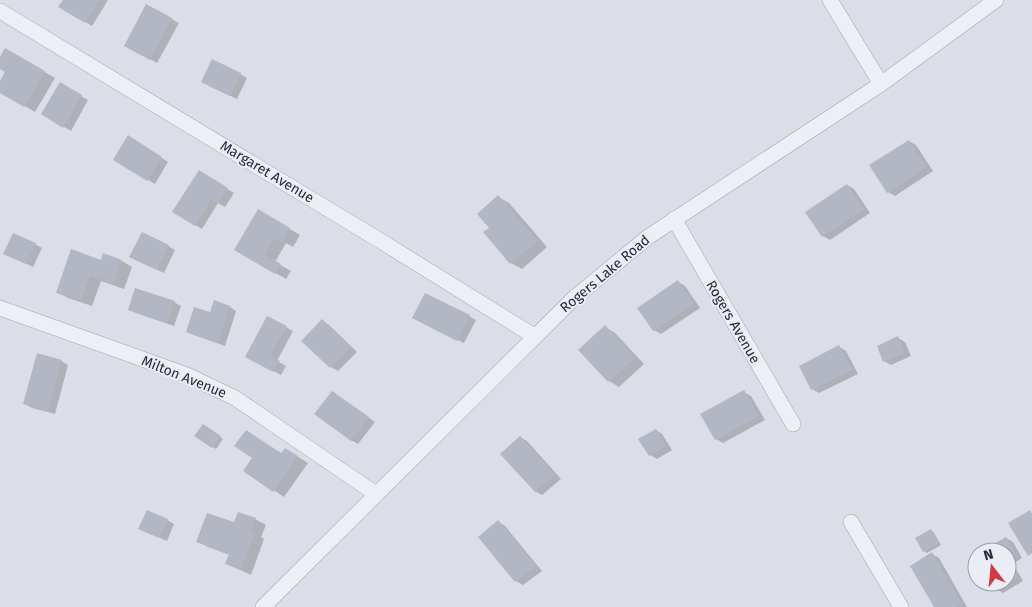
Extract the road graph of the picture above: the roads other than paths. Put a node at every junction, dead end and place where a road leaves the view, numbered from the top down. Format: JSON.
{"nodes":[{"id":1,"x":830,"y":0,"type":"edge"},
{"id":2,"x":996,"y":0,"type":"edge"},
{"id":3,"x":0,"y":11,"type":"edge"},
{"id":4,"x":881,"y":84,"type":"junction"},
{"id":5,"x":674,"y":219,"type":"junction"},
{"id":6,"x":0,"y":308,"type":"edge"},
{"id":7,"x":534,"y":336,"type":"junction"},
{"id":8,"x":793,"y":424,"type":"dead end"},
{"id":9,"x":376,"y":494,"type":"junction"},
{"id":10,"x":851,"y":522,"type":"dead end"},
{"id":11,"x":263,"y":607,"type":"edge"},
{"id":12,"x":901,"y":607,"type":"edge"}],
"edges":[{"from":1,"to":4,"type":"street"},
{"from":2,"to":4,"type":"street","name":"Rogers Lake Road"},
{"from":3,"to":7,"type":"street","name":"Margaret Avenue"},
{"from":4,"to":5,"type":"street","name":"Rogers Lake Road"},
{"from":5,"to":7,"type":"street","name":"Rogers Lake Road"},
{"from":5,"to":8,"type":"street","name":"Rogers Avenue"},
{"from":6,"to":9,"type":"street","name":"Milton Avenue"},
{"from":7,"to":9,"type":"street","name":"Rogers Lake Road"},
{"from":9,"to":11,"type":"street","name":"Rogers Lake Road"},
{"from":10,"to":12,"type":"street"}]}
